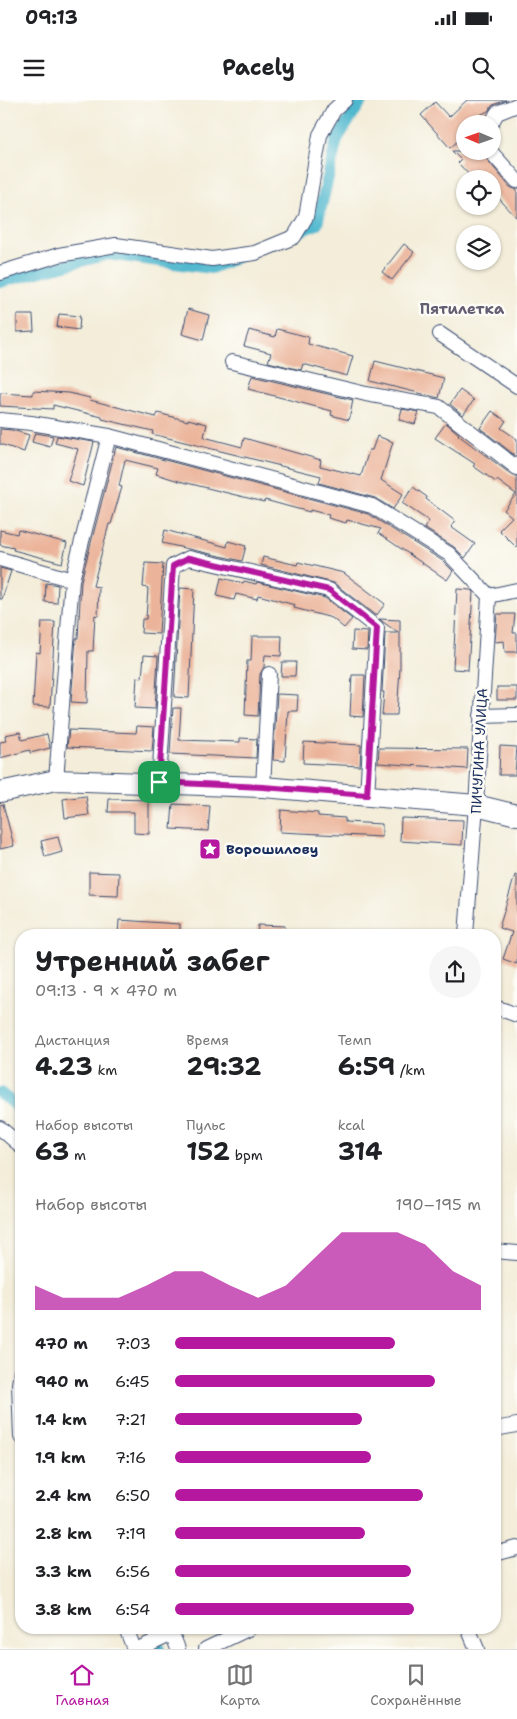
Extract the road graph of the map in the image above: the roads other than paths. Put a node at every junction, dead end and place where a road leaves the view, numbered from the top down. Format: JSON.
{"nodes":[{"id":1,"x":345,"y":100,"type":"edge"},
{"id":2,"x":517,"y":105,"type":"edge"},
{"id":3,"x":496,"y":115,"type":"edge"},
{"id":4,"x":498,"y":160,"type":"edge"},
{"id":5,"x":517,"y":181,"type":"edge"},
{"id":6,"x":0,"y":273,"type":"edge"},
{"id":7,"x":440,"y":334,"type":"dead end"},
{"id":8,"x":232,"y":362,"type":"dead end"},
{"id":9,"x":517,"y":386,"type":"edge"},
{"id":10,"x":0,"y":420,"type":"edge"},
{"id":11,"x":109,"y":436,"type":"junction"},
{"id":12,"x":517,"y":468,"type":"edge"},
{"id":13,"x":0,"y":559,"type":"edge"},
{"id":14,"x":72,"y":580,"type":"junction"},
{"id":15,"x":517,"y":590,"type":"edge"},
{"id":16,"x":489,"y":596,"type":"junction"},
{"id":17,"x":269,"y":674,"type":"dead end"},
{"id":18,"x":517,"y":715,"type":"edge"},
{"id":19,"x":481,"y":716,"type":"junction"},
{"id":20,"x":56,"y":780,"type":"junction"},
{"id":21,"x":159,"y":782,"type":"junction"},
{"id":22,"x":263,"y":787,"type":"junction"},
{"id":23,"x":0,"y":792,"type":"edge"},
{"id":24,"x":367,"y":795,"type":"junction"},
{"id":25,"x":476,"y":805,"type":"junction"},
{"id":26,"x":517,"y":815,"type":"edge"},
{"id":27,"x":466,"y":929,"type":"edge"},
{"id":28,"x":501,"y":1009,"type":"edge"},
{"id":29,"x":517,"y":1015,"type":"edge"},
{"id":30,"x":0,"y":1128,"type":"edge"},
{"id":31,"x":15,"y":1141,"type":"edge"},
{"id":32,"x":501,"y":1252,"type":"edge"},
{"id":33,"x":517,"y":1253,"type":"edge"},
{"id":34,"x":517,"y":1425,"type":"edge"},
{"id":35,"x":501,"y":1428,"type":"edge"},
{"id":36,"x":517,"y":1548,"type":"edge"},
{"id":37,"x":501,"y":1552,"type":"edge"},
{"id":38,"x":128,"y":1634,"type":"edge"},
{"id":39,"x":164,"y":1634,"type":"edge"},
{"id":40,"x":172,"y":1634,"type":"edge"},
{"id":41,"x":237,"y":1634,"type":"edge"},
{"id":42,"x":471,"y":1634,"type":"edge"},
{"id":43,"x":134,"y":1649,"type":"edge"},
{"id":44,"x":138,"y":1649,"type":"edge"},
{"id":45,"x":178,"y":1649,"type":"edge"},
{"id":46,"x":206,"y":1649,"type":"edge"},
{"id":47,"x":477,"y":1649,"type":"edge"}],
"edges":[{"from":1,"to":6,"type":"street"},
{"from":2,"to":3,"type":"street"},
{"from":4,"to":5,"type":"street"},
{"from":7,"to":9,"type":"street"},
{"from":8,"to":12,"type":"street"},
{"from":10,"to":11,"type":"street"},
{"from":11,"to":14,"type":"street"},
{"from":11,"to":16,"type":"street"},
{"from":13,"to":14,"type":"street"},
{"from":14,"to":20,"type":"street"},
{"from":15,"to":16,"type":"street"},
{"from":16,"to":19,"type":"street","name":"ПИЧУГИНА УЛИЦА"},
{"from":17,"to":22,"type":"street"},
{"from":18,"to":19,"type":"street"},
{"from":19,"to":25,"type":"street","name":"ПИЧУГИНА УЛИЦА"},
{"from":20,"to":21,"type":"main road"},
{"from":20,"to":23,"type":"main road"},
{"from":21,"to":22,"type":"main road"},
{"from":21,"to":24,"type":"street"},
{"from":22,"to":24,"type":"main road"},
{"from":24,"to":25,"type":"main road"},
{"from":25,"to":26,"type":"main road"},
{"from":25,"to":27,"type":"street","name":"ПИЧУГИНА УЛИЦА"},
{"from":28,"to":29,"type":"street"},
{"from":30,"to":31,"type":"street"},
{"from":32,"to":33,"type":"street"},
{"from":34,"to":35,"type":"street"},
{"from":36,"to":37,"type":"street"},
{"from":38,"to":43,"type":"street"},
{"from":39,"to":44,"type":"street"},
{"from":40,"to":45,"type":"street"},
{"from":41,"to":46,"type":"street"},
{"from":42,"to":47,"type":"street"}]}
